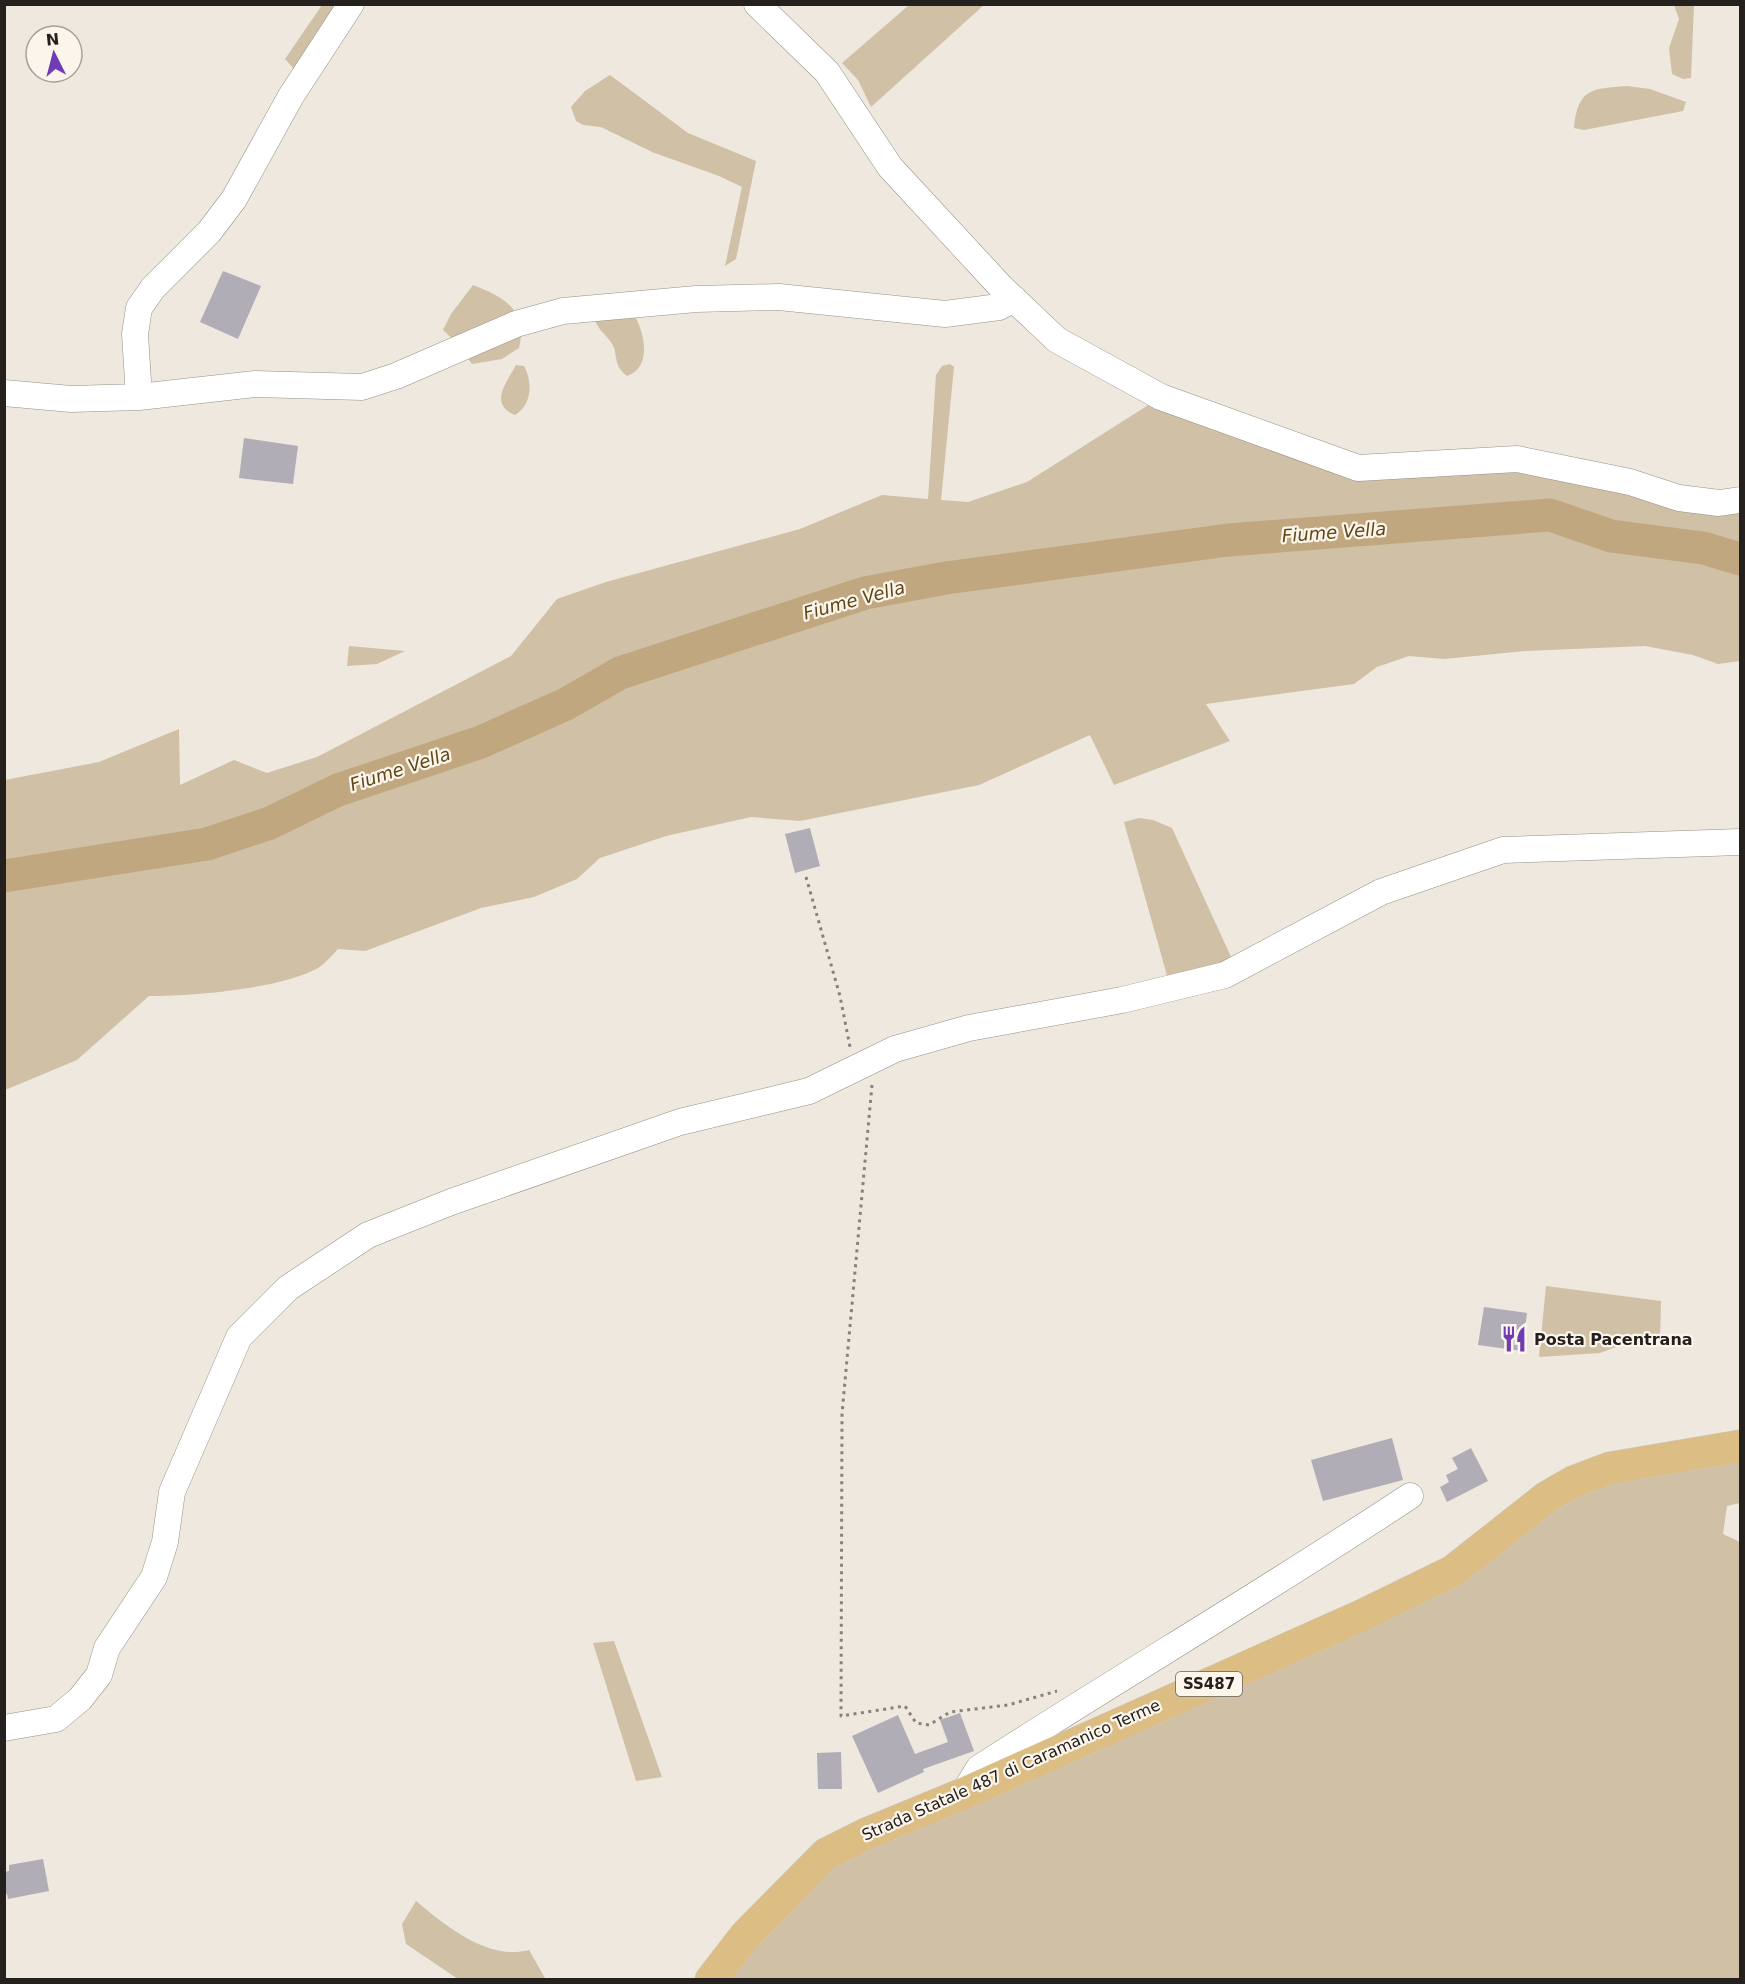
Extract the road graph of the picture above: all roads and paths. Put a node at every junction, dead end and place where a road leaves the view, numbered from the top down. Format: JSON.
{"nodes":[{"id":1,"x":351,"y":4,"type":"edge"},
{"id":2,"x":757,"y":4,"type":"edge"},
{"id":3,"x":1014,"y":299,"type":"junction"},
{"id":4,"x":4,"y":393,"type":"edge"},
{"id":5,"x":139,"y":396,"type":"junction"},
{"id":6,"x":1740,"y":501,"type":"edge"},
{"id":7,"x":1740,"y":842,"type":"edge"},
{"id":8,"x":806,"y":877,"type":"dead end"},
{"id":9,"x":864,"y":1065,"type":"junction"},
{"id":10,"x":1740,"y":1446,"type":"edge"},
{"id":11,"x":1410,"y":1496,"type":"dead end"},
{"id":12,"x":1062,"y":1690,"type":"dead end"},
{"id":13,"x":4,"y":1728,"type":"edge"},
{"id":14,"x":963,"y":1794,"type":"junction"},
{"id":15,"x":711,"y":1980,"type":"edge"}],
"edges":[{"from":1,"to":5,"type":"street"},
{"from":2,"to":3,"type":"street"},
{"from":3,"to":5,"type":"street"},
{"from":3,"to":6,"type":"street"},
{"from":4,"to":5,"type":"street"},
{"from":7,"to":9,"type":"street"},
{"from":8,"to":9,"type":"path"},
{"from":9,"to":12,"type":"path"},
{"from":9,"to":13,"type":"street"},
{"from":10,"to":14,"type":"main road","name":"Strada Statale 487 di Caramanico Terme","number":"SS487"},
{"from":11,"to":14,"type":"street"},
{"from":14,"to":15,"type":"main road","name":"Strada Statale 487 di Caramanico Terme","number":"SS487"}]}
